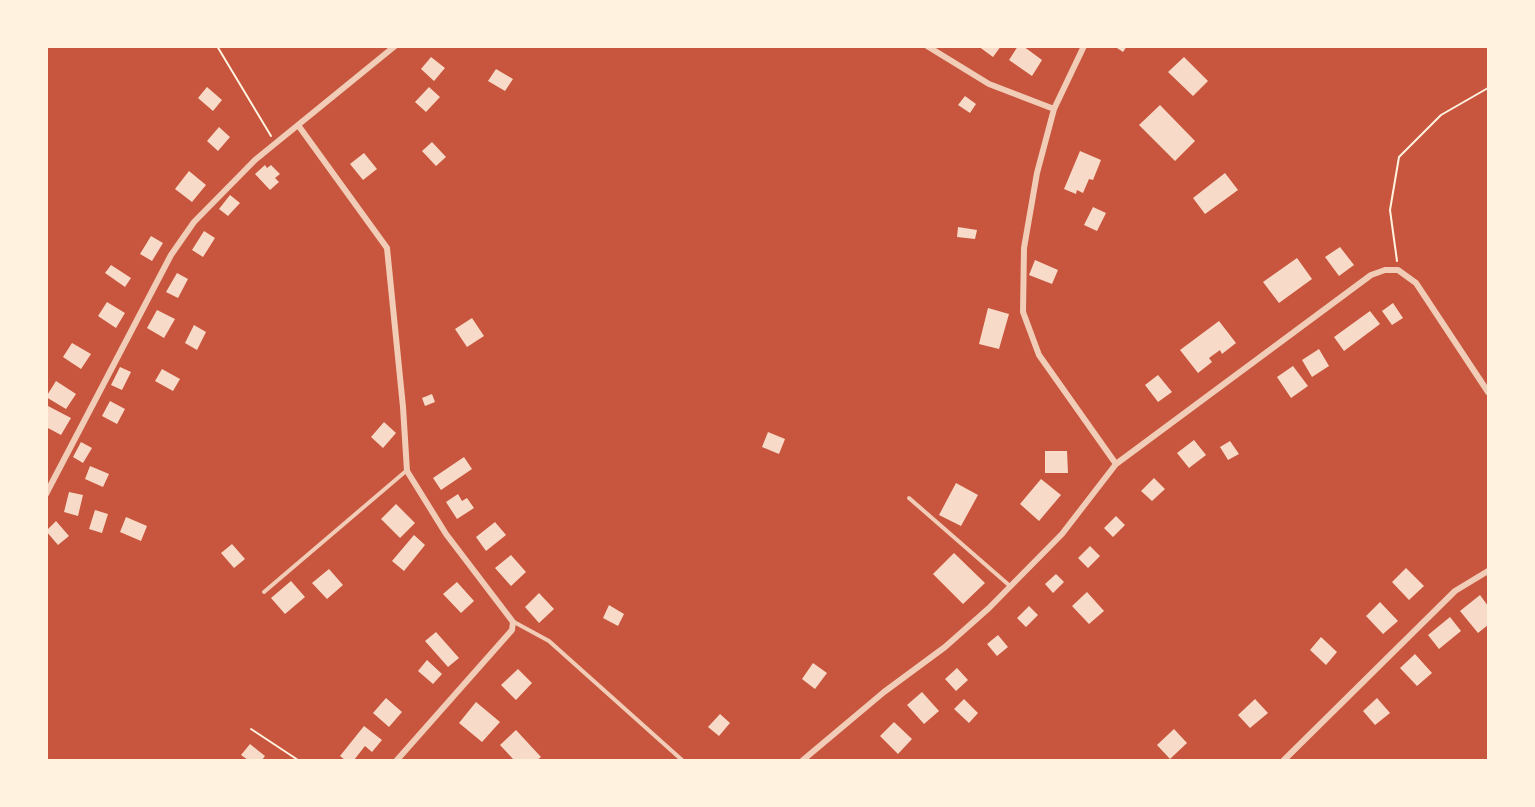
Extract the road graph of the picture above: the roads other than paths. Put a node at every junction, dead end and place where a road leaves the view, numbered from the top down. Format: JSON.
{"nodes":[{"id":1,"x":395,"y":46,"type":"edge"},
{"id":2,"x":927,"y":46,"type":"edge"},
{"id":3,"x":1084,"y":46,"type":"edge"},
{"id":4,"x":1054,"y":109,"type":"junction"},
{"id":5,"x":298,"y":125,"type":"junction"},
{"id":6,"x":1488,"y":392,"type":"edge"},
{"id":7,"x":1116,"y":464,"type":"junction"},
{"id":8,"x":407,"y":471,"type":"junction"},
{"id":9,"x":46,"y":494,"type":"edge"},
{"id":10,"x":909,"y":498,"type":"dead end"},
{"id":11,"x":1488,"y":571,"type":"edge"},
{"id":12,"x":1010,"y":587,"type":"junction"},
{"id":13,"x":264,"y":592,"type":"dead end"},
{"id":14,"x":513,"y":622,"type":"junction"},
{"id":15,"x":397,"y":760,"type":"edge"},
{"id":16,"x":682,"y":760,"type":"edge"},
{"id":17,"x":803,"y":760,"type":"edge"},
{"id":18,"x":1284,"y":760,"type":"edge"}],
"edges":[{"from":1,"to":5,"type":"street"},
{"from":2,"to":4,"type":"street"},
{"from":3,"to":4,"type":"street"},
{"from":4,"to":7,"type":"street"},
{"from":5,"to":8,"type":"street"},
{"from":5,"to":9,"type":"street"},
{"from":6,"to":7,"type":"street"},
{"from":7,"to":12,"type":"street"},
{"from":8,"to":13,"type":"lane"},
{"from":8,"to":14,"type":"street"},
{"from":10,"to":12,"type":"lane"},
{"from":11,"to":18,"type":"street"},
{"from":12,"to":17,"type":"street"},
{"from":14,"to":15,"type":"street"},
{"from":14,"to":16,"type":"lane"}]}
